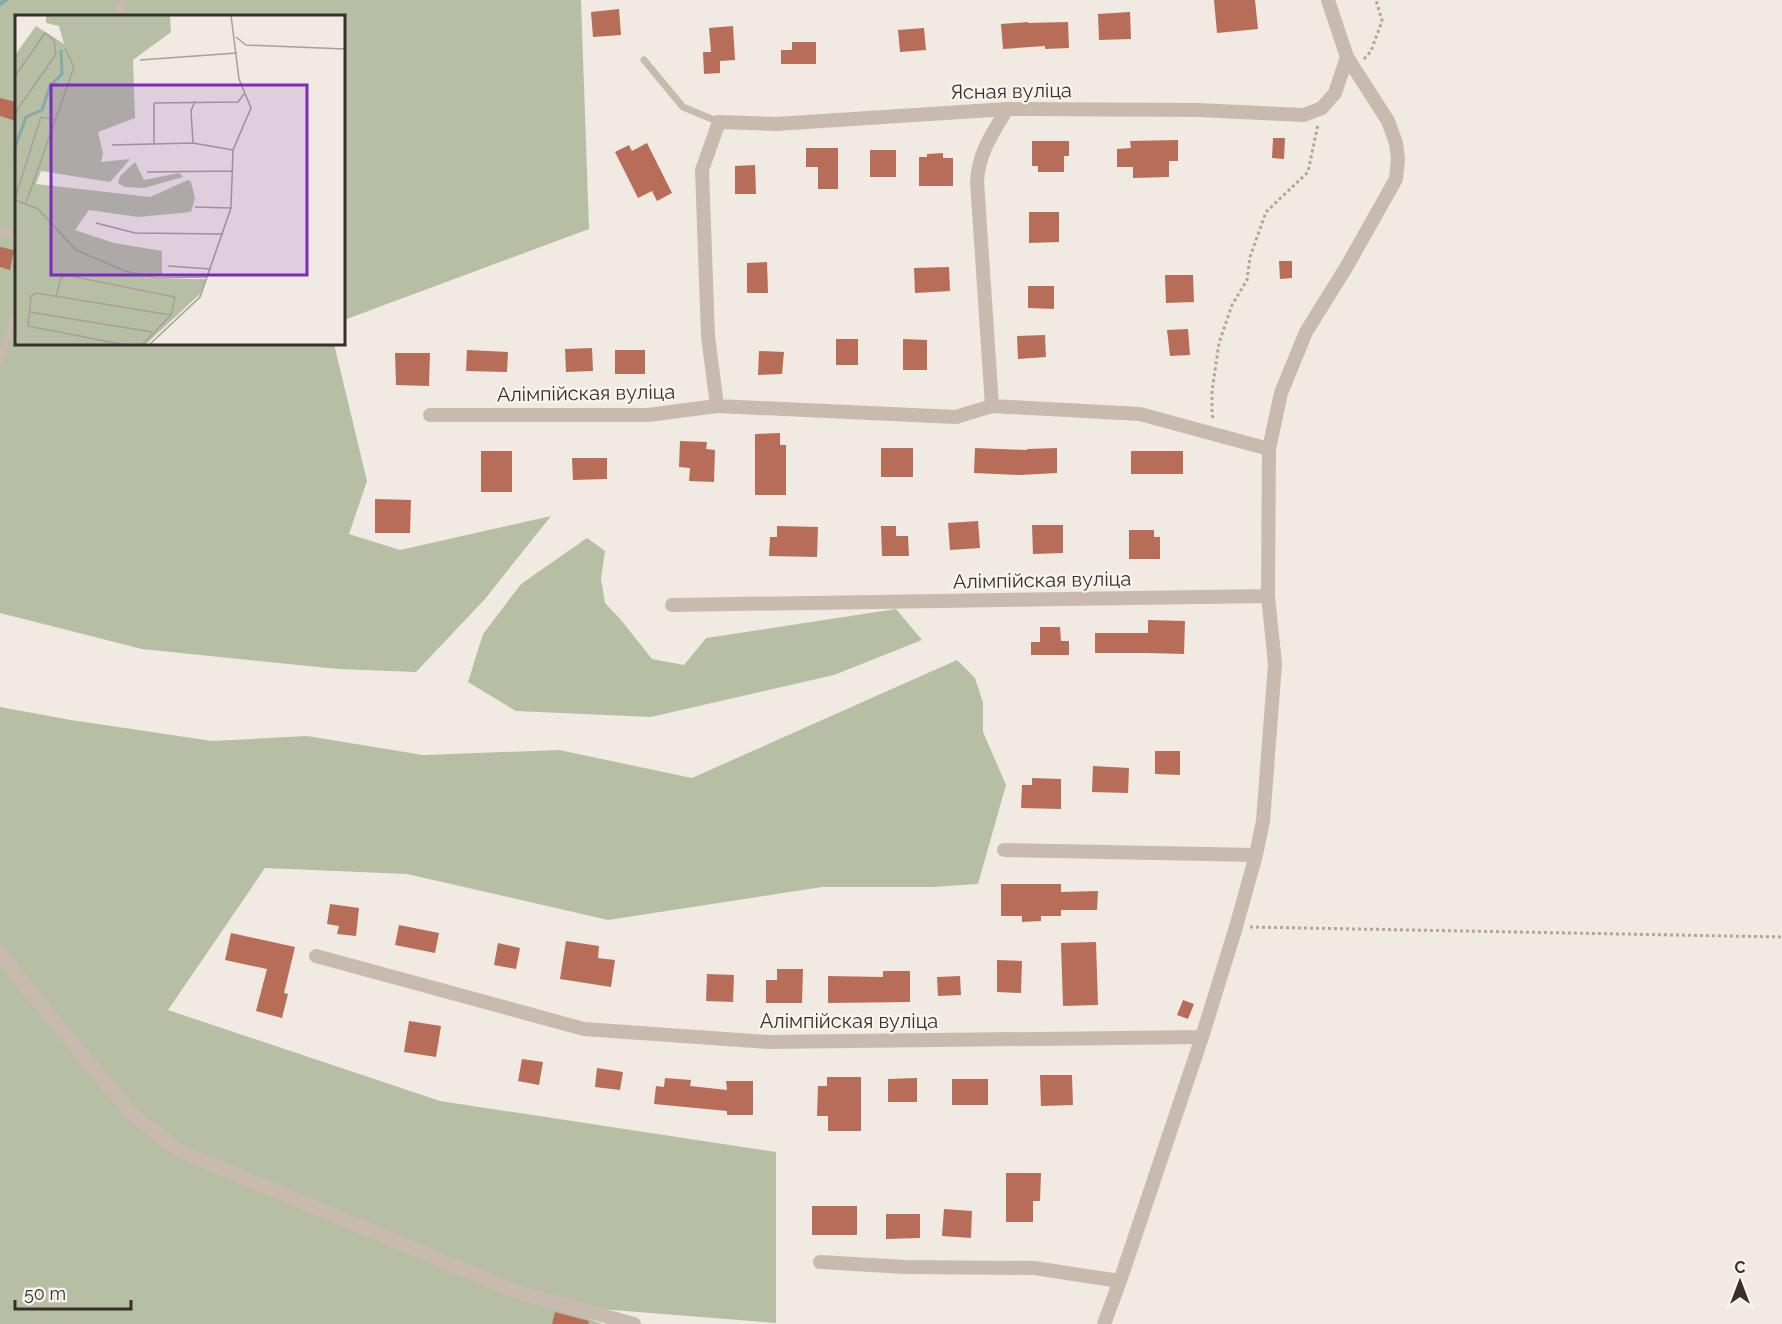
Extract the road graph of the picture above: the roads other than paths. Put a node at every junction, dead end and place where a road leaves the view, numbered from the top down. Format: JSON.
{"nodes":[{"id":1,"x":123,"y":0,"type":"edge"},
{"id":2,"x":1328,"y":0,"type":"edge"},
{"id":3,"x":117,"y":15,"type":"edge"},
{"id":4,"x":644,"y":60,"type":"dead end"},
{"id":5,"x":1351,"y":63,"type":"junction"},
{"id":6,"x":1006,"y":109,"type":"junction"},
{"id":7,"x":719,"y":122,"type":"junction"},
{"id":8,"x":0,"y":231,"type":"edge"},
{"id":9,"x":15,"y":236,"type":"edge"},
{"id":10,"x":15,"y":313,"type":"edge"},
{"id":11,"x":0,"y":359,"type":"edge"},
{"id":12,"x":717,"y":406,"type":"junction"},
{"id":13,"x":992,"y":406,"type":"junction"},
{"id":14,"x":430,"y":415,"type":"dead end"},
{"id":15,"x":1269,"y":449,"type":"junction"},
{"id":16,"x":1268,"y":596,"type":"junction"},
{"id":17,"x":672,"y":605,"type":"dead end"},
{"id":18,"x":1004,"y":850,"type":"dead end"},
{"id":19,"x":1256,"y":855,"type":"junction"},
{"id":20,"x":0,"y":954,"type":"edge"},
{"id":21,"x":316,"y":956,"type":"dead end"},
{"id":22,"x":1202,"y":1037,"type":"junction"},
{"id":23,"x":820,"y":1262,"type":"dead end"},
{"id":24,"x":1120,"y":1281,"type":"junction"},
{"id":25,"x":634,"y":1324,"type":"edge"},
{"id":26,"x":1104,"y":1324,"type":"edge"}],
"edges":[{"from":1,"to":3,"type":"lane"},
{"from":2,"to":5,"type":"street"},
{"from":4,"to":7,"type":"lane"},
{"from":5,"to":6,"type":"street","name":"Ясная вуліца"},
{"from":5,"to":15,"type":"street"},
{"from":6,"to":7,"type":"street","name":"Ясная вуліца"},
{"from":6,"to":13,"type":"street"},
{"from":7,"to":12,"type":"street"},
{"from":8,"to":9,"type":"lane"},
{"from":10,"to":11,"type":"lane"},
{"from":12,"to":13,"type":"street","name":"Алімпійская вуліца"},
{"from":12,"to":14,"type":"street","name":"Алімпійская вуліца"},
{"from":13,"to":15,"type":"street","name":"Алімпійская вуліца"},
{"from":15,"to":16,"type":"street"},
{"from":16,"to":17,"type":"street","name":"Алімпійская вуліца"},
{"from":16,"to":19,"type":"street"},
{"from":18,"to":19,"type":"street"},
{"from":19,"to":22,"type":"street"},
{"from":20,"to":25,"type":"street"},
{"from":21,"to":22,"type":"street","name":"Алімпійская вуліца"},
{"from":22,"to":24,"type":"street"},
{"from":23,"to":24,"type":"street"},
{"from":24,"to":26,"type":"street"}]}
